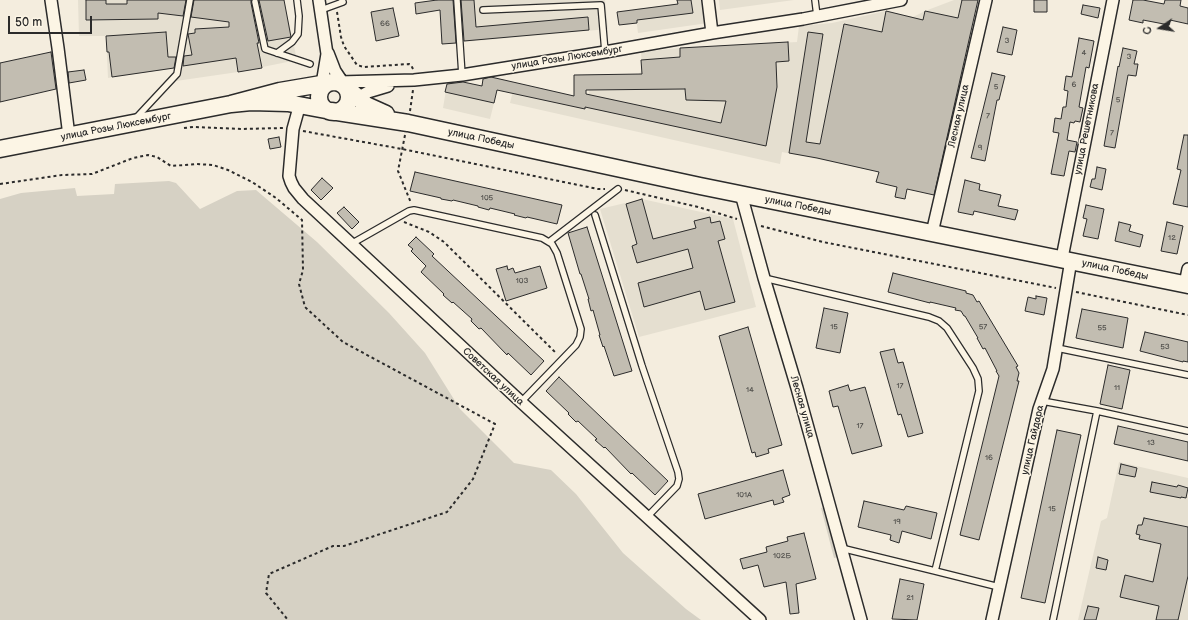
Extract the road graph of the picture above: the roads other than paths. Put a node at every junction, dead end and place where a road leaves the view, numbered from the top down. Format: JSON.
{"nodes":[{"id":1,"x":50,"y":0,"type":"edge"},
{"id":2,"x":190,"y":0,"type":"edge"},
{"id":3,"x":297,"y":0,"type":"edge"},
{"id":4,"x":342,"y":0,"type":"edge"},
{"id":5,"x":457,"y":0,"type":"edge"},
{"id":6,"x":708,"y":0,"type":"edge"},
{"id":7,"x":816,"y":0,"type":"edge"},
{"id":8,"x":901,"y":0,"type":"edge"},
{"id":9,"x":986,"y":0,"type":"edge"},
{"id":10,"x":1113,"y":0,"type":"edge"},
{"id":11,"x":255,"y":2,"type":"dead end"},
{"id":12,"x":601,"y":3,"type":"edge"},
{"id":13,"x":320,"y":5,"type":"edge"},
{"id":14,"x":483,"y":10,"type":"dead end"},
{"id":15,"x":817,"y":16,"type":"junction"},
{"id":16,"x":712,"y":33,"type":"junction"},
{"id":17,"x":327,"y":49,"type":"junction"},
{"id":18,"x":605,"y":52,"type":"junction"},
{"id":19,"x":277,"y":53,"type":"junction"},
{"id":20,"x":310,"y":64,"type":"dead end"},
{"id":21,"x":462,"y":75,"type":"junction"},
{"id":22,"x":414,"y":80,"type":"junction"},
{"id":23,"x":332,"y":86,"type":"junction"},
{"id":24,"x":352,"y":101,"type":"junction"},
{"id":25,"x":270,"y":102,"type":"junction"},
{"id":26,"x":231,"y":104,"type":"junction"},
{"id":27,"x":302,"y":105,"type":"junction"},
{"id":28,"x":331,"y":112,"type":"junction"},
{"id":29,"x":130,"y":124,"type":"junction"},
{"id":30,"x":408,"y":124,"type":"junction"},
{"id":31,"x":293,"y":129,"type":"junction"},
{"id":32,"x":68,"y":136,"type":"junction"},
{"id":33,"x":0,"y":149,"type":"edge"},
{"id":34,"x":618,"y":189,"type":"road end"},
{"id":35,"x":741,"y":194,"type":"junction"},
{"id":36,"x":595,"y":215,"type":"dead end"},
{"id":37,"x":932,"y":233,"type":"junction"},
{"id":38,"x":549,"y":242,"type":"junction"},
{"id":39,"x":350,"y":244,"type":"junction"},
{"id":40,"x":1067,"y":259,"type":"junction"},
{"id":41,"x":764,"y":278,"type":"junction"},
{"id":42,"x":1187,"y":279,"type":"edge"},
{"id":43,"x":1057,"y":348,"type":"junction"},
{"id":44,"x":1188,"y":375,"type":"edge"},
{"id":45,"x":1042,"y":401,"type":"junction"},
{"id":46,"x":521,"y":402,"type":"junction"},
{"id":47,"x":1097,"y":411,"type":"junction"},
{"id":48,"x":1188,"y":431,"type":"edge"},
{"id":49,"x":646,"y":517,"type":"junction"},
{"id":50,"x":841,"y":548,"type":"junction"},
{"id":51,"x":935,"y":571,"type":"junction"},
{"id":52,"x":999,"y":587,"type":"junction"},
{"id":53,"x":760,"y":620,"type":"edge"},
{"id":54,"x":861,"y":620,"type":"edge"},
{"id":55,"x":992,"y":620,"type":"edge"},
{"id":56,"x":1053,"y":620,"type":"edge"}],
"edges":[{"from":1,"to":32,"type":"street"},
{"from":2,"to":29,"type":"lane"},
{"from":3,"to":19,"type":"lane"},
{"from":4,"to":13,"type":"lane"},
{"from":5,"to":21,"type":"lane"},
{"from":6,"to":16,"type":"street"},
{"from":7,"to":15,"type":"lane"},
{"from":8,"to":15,"type":"street","name":"улица Розы Люксембург"},
{"from":9,"to":37,"type":"street","name":"Лесная улица"},
{"from":10,"to":40,"type":"street","name":"улица Решетникова"},
{"from":11,"to":19,"type":"lane"},
{"from":12,"to":14,"type":"lane"},
{"from":12,"to":18,"type":"lane"},
{"from":13,"to":17,"type":"street"},
{"from":15,"to":16,"type":"street","name":"улица Розы Люксембург"},
{"from":16,"to":18,"type":"street","name":"улица Розы Люксембург"},
{"from":17,"to":23,"type":"street"},
{"from":17,"to":23,"type":"street"},
{"from":18,"to":21,"type":"street","name":"улица Розы Люксембург"},
{"from":19,"to":20,"type":"lane"},
{"from":21,"to":22,"type":"street","name":"улица Розы Люксембург"},
{"from":22,"to":23,"type":"street","name":"улица Розы Люксембург"},
{"from":22,"to":24,"type":"street"},
{"from":23,"to":24,"type":"street"},
{"from":23,"to":26,"type":"street","name":"улица Розы Люксембург"},
{"from":23,"to":28,"type":"street"},
{"from":24,"to":28,"type":"street"},
{"from":24,"to":30,"type":"street","name":"улица Победы"},
{"from":25,"to":26,"type":"street","name":"улица Розы Люксембург"},
{"from":25,"to":27,"type":"street","name":"улица Розы Люксембург"},
{"from":25,"to":31,"type":"street"},
{"from":26,"to":29,"type":"street","name":"улица Розы Люксембург"},
{"from":27,"to":28,"type":"street","name":"улица Розы Люксембург"},
{"from":27,"to":31,"type":"street","name":"Советская улица"},
{"from":28,"to":30,"type":"street","name":"улица Победы"},
{"from":29,"to":32,"type":"street","name":"улица Розы Люксембург"},
{"from":30,"to":35,"type":"street","name":"улица Победы"},
{"from":31,"to":39,"type":"street","name":"Советская улица"},
{"from":32,"to":33,"type":"street","name":"улица Розы Люксембург"},
{"from":34,"to":38,"type":"lane"},
{"from":35,"to":37,"type":"street","name":"улица Победы"},
{"from":35,"to":41,"type":"street","name":"Лесная улица"},
{"from":36,"to":49,"type":"lane"},
{"from":37,"to":40,"type":"street","name":"улица Победы"},
{"from":38,"to":39,"type":"lane"},
{"from":38,"to":46,"type":"lane"},
{"from":39,"to":46,"type":"street","name":"Советская улица"},
{"from":40,"to":42,"type":"street","name":"улица Победы"},
{"from":40,"to":43,"type":"street","name":"улица Гайдара"},
{"from":41,"to":50,"type":"street","name":"Лесная улица"},
{"from":41,"to":51,"type":"lane"},
{"from":43,"to":44,"type":"lane"},
{"from":43,"to":45,"type":"street","name":"улица Гайдара"},
{"from":45,"to":47,"type":"lane"},
{"from":45,"to":52,"type":"street","name":"улица Гайдара"},
{"from":46,"to":49,"type":"street","name":"Советская улица"},
{"from":47,"to":48,"type":"lane"},
{"from":47,"to":56,"type":"lane"},
{"from":49,"to":53,"type":"street","name":"Советская улица"},
{"from":50,"to":51,"type":"lane"},
{"from":50,"to":54,"type":"street","name":"Лесная улица"},
{"from":51,"to":52,"type":"lane"},
{"from":52,"to":55,"type":"street","name":"улица Гайдара"}]}
